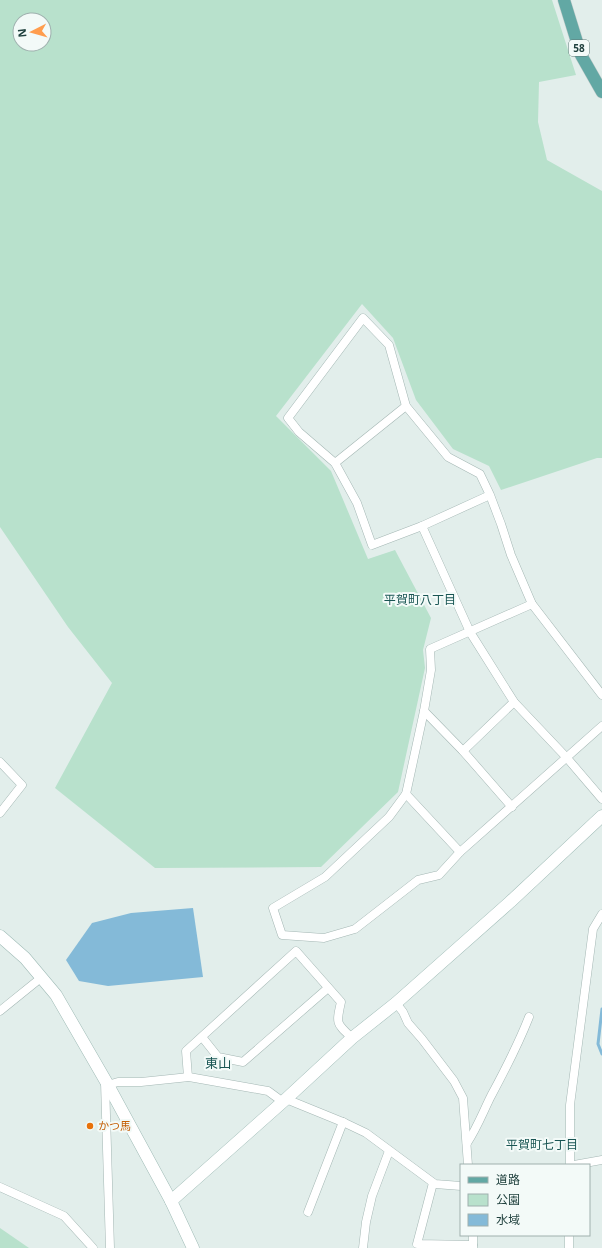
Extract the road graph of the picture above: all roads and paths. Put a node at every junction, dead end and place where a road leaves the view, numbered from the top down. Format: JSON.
{"nodes":[{"id":1,"x":564,"y":0,"type":"edge"},
{"id":2,"x":602,"y":92,"type":"edge"},
{"id":3,"x":406,"y":406,"type":"junction"},
{"id":4,"x":335,"y":463,"type":"junction"},
{"id":5,"x":490,"y":495,"type":"junction"},
{"id":6,"x":422,"y":526,"type":"junction"},
{"id":7,"x":532,"y":604,"type":"junction"},
{"id":8,"x":470,"y":632,"type":"junction"},
{"id":9,"x":602,"y":695,"type":"edge"},
{"id":10,"x":514,"y":702,"type":"junction"},
{"id":11,"x":424,"y":711,"type":"junction"},
{"id":12,"x":602,"y":726,"type":"edge"},
{"id":13,"x":463,"y":751,"type":"junction"},
{"id":14,"x":567,"y":758,"type":"junction"},
{"id":15,"x":0,"y":762,"type":"edge"},
{"id":16,"x":406,"y":794,"type":"junction"},
{"id":17,"x":602,"y":799,"type":"edge"},
{"id":18,"x":512,"y":807,"type":"junction"},
{"id":19,"x":0,"y":813,"type":"edge"},
{"id":20,"x":602,"y":816,"type":"edge"},
{"id":21,"x":460,"y":852,"type":"junction"},
{"id":22,"x":602,"y":914,"type":"edge"},
{"id":23,"x":0,"y":936,"type":"edge"},
{"id":24,"x":42,"y":977,"type":"junction"},
{"id":25,"x":328,"y":988,"type":"junction"},
{"id":26,"x":396,"y":1003,"type":"junction"},
{"id":27,"x":0,"y":1011,"type":"edge"},
{"id":28,"x":529,"y":1017,"type":"dead end"},
{"id":29,"x":202,"y":1037,"type":"junction"},
{"id":30,"x":352,"y":1038,"type":"junction"},
{"id":31,"x":188,"y":1077,"type":"junction"},
{"id":32,"x":106,"y":1083,"type":"junction"},
{"id":33,"x":285,"y":1101,"type":"junction"},
{"id":34,"x":343,"y":1122,"type":"junction"},
{"id":35,"x":467,"y":1143,"type":"junction"},
{"id":36,"x":389,"y":1151,"type":"junction"},
{"id":37,"x":602,"y":1160,"type":"edge"},
{"id":38,"x":468,"y":1164,"type":"edge"},
{"id":39,"x":570,"y":1164,"type":"edge"},
{"id":40,"x":580,"y":1164,"type":"edge"},
{"id":41,"x":433,"y":1183,"type":"junction"},
{"id":42,"x":460,"y":1186,"type":"edge"},
{"id":43,"x":0,"y":1187,"type":"edge"},
{"id":44,"x":171,"y":1201,"type":"junction"},
{"id":45,"x":308,"y":1212,"type":"dead end"},
{"id":46,"x":472,"y":1236,"type":"edge"},
{"id":47,"x":569,"y":1236,"type":"edge"},
{"id":48,"x":473,"y":1246,"type":"edge"},
{"id":49,"x":93,"y":1248,"type":"edge"},
{"id":50,"x":110,"y":1248,"type":"edge"},
{"id":51,"x":193,"y":1248,"type":"edge"},
{"id":52,"x":363,"y":1248,"type":"edge"},
{"id":53,"x":569,"y":1248,"type":"edge"}],
"edges":[{"from":1,"to":2,"type":"main road","number":"58"},
{"from":3,"to":4,"type":"street"},
{"from":3,"to":4,"type":"street"},
{"from":3,"to":5,"type":"street"},
{"from":4,"to":6,"type":"street"},
{"from":5,"to":6,"type":"street"},
{"from":5,"to":7,"type":"street"},
{"from":6,"to":8,"type":"street"},
{"from":7,"to":8,"type":"street"},
{"from":7,"to":9,"type":"street"},
{"from":8,"to":10,"type":"street"},
{"from":8,"to":11,"type":"street"},
{"from":10,"to":13,"type":"street"},
{"from":10,"to":14,"type":"street"},
{"from":11,"to":13,"type":"street"},
{"from":11,"to":16,"type":"street"},
{"from":12,"to":14,"type":"street"},
{"from":13,"to":18,"type":"street"},
{"from":14,"to":17,"type":"street"},
{"from":14,"to":18,"type":"street"},
{"from":15,"to":19,"type":"street"},
{"from":16,"to":21,"type":"street"},
{"from":16,"to":21,"type":"street"},
{"from":18,"to":21,"type":"street"},
{"from":20,"to":26,"type":"street"},
{"from":22,"to":39,"type":"street"},
{"from":23,"to":24,"type":"street"},
{"from":24,"to":27,"type":"street"},
{"from":24,"to":32,"type":"street"},
{"from":25,"to":29,"type":"street"},
{"from":25,"to":29,"type":"street"},
{"from":25,"to":30,"type":"street"},
{"from":26,"to":30,"type":"street"},
{"from":26,"to":35,"type":"street"},
{"from":28,"to":35,"type":"street"},
{"from":29,"to":31,"type":"street"},
{"from":30,"to":33,"type":"street"},
{"from":31,"to":32,"type":"street"},
{"from":31,"to":33,"type":"street"},
{"from":32,"to":44,"type":"street"},
{"from":32,"to":50,"type":"street"},
{"from":33,"to":34,"type":"street"},
{"from":33,"to":44,"type":"street"},
{"from":34,"to":36,"type":"street"},
{"from":34,"to":45,"type":"street"},
{"from":35,"to":38,"type":"street"},
{"from":36,"to":41,"type":"street"},
{"from":36,"to":52,"type":"street"},
{"from":37,"to":40,"type":"street"},
{"from":41,"to":42,"type":"street"},
{"from":41,"to":48,"type":"street"},
{"from":43,"to":49,"type":"street"},
{"from":44,"to":51,"type":"street"},
{"from":46,"to":48,"type":"street"},
{"from":47,"to":53,"type":"street"}]}
